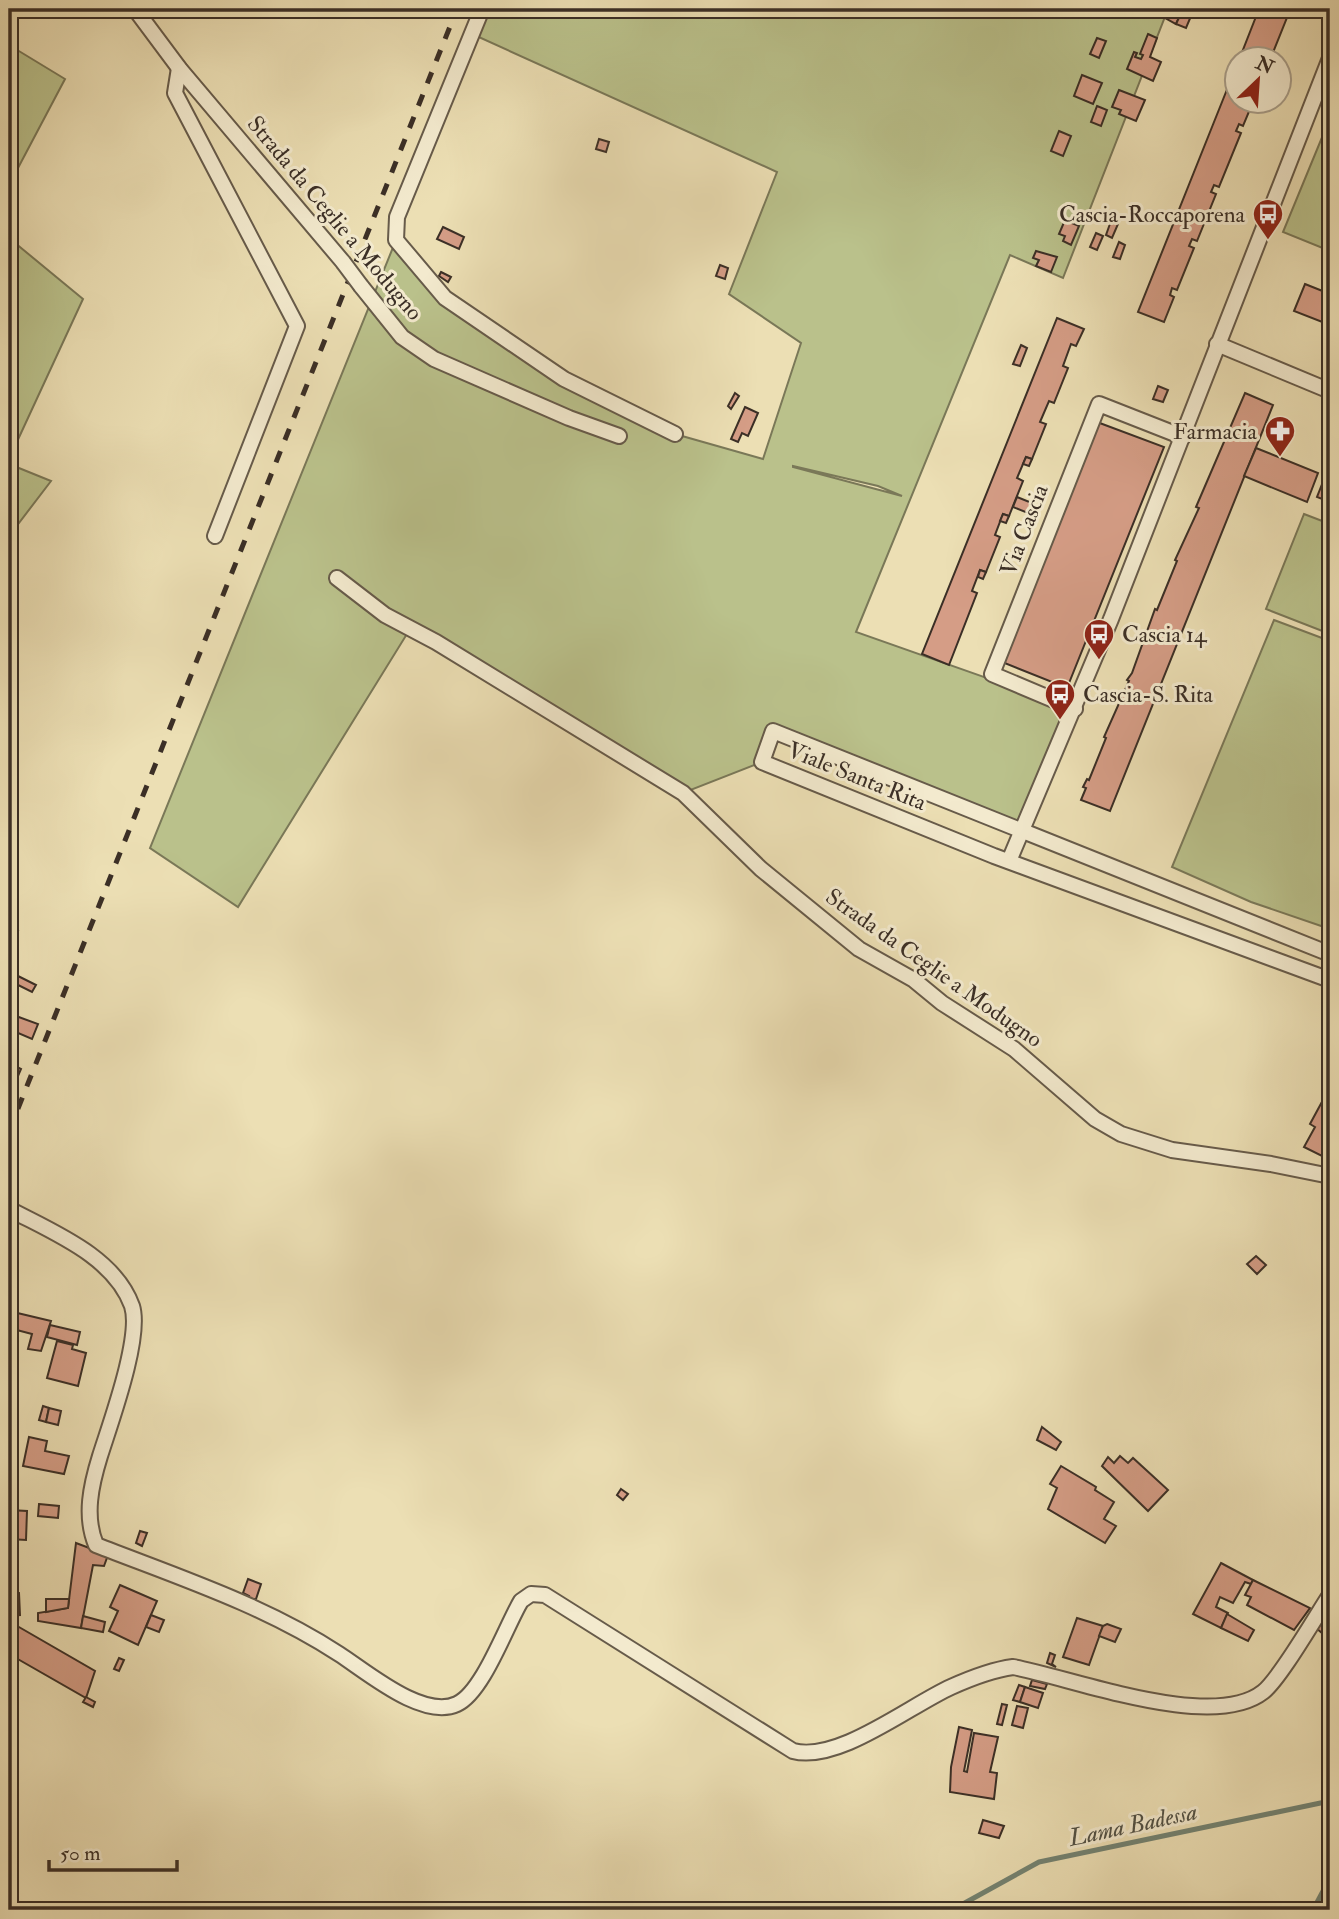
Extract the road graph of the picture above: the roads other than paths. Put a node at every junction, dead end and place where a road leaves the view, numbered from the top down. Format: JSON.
{"nodes":[{"id":1,"x":135,"y":9,"type":"edge"},
{"id":2,"x":482,"y":9,"type":"edge"},
{"id":3,"x":1330,"y":58,"type":"edge"},
{"id":4,"x":179,"y":68,"type":"junction"},
{"id":5,"x":1217,"y":344,"type":"junction"},
{"id":6,"x":1330,"y":391,"type":"edge"},
{"id":7,"x":675,"y":434,"type":"dead end"},
{"id":8,"x":619,"y":436,"type":"dead end"},
{"id":9,"x":1183,"y":437,"type":"junction"},
{"id":10,"x":215,"y":536,"type":"dead end"},
{"id":11,"x":337,"y":578,"type":"dead end"},
{"id":12,"x":1075,"y":709,"type":"junction"},
{"id":13,"x":1021,"y":832,"type":"junction"},
{"id":14,"x":1009,"y":861,"type":"junction"},
{"id":15,"x":1274,"y":932,"type":"junction"},
{"id":16,"x":1264,"y":954,"type":"junction"},
{"id":17,"x":1330,"y":954,"type":"edge"},
{"id":18,"x":1330,"y":980,"type":"edge"},
{"id":19,"x":1330,"y":1176,"type":"edge"},
{"id":20,"x":9,"y":1209,"type":"edge"},
{"id":21,"x":1330,"y":1595,"type":"edge"}],
"edges":[{"from":1,"to":4,"type":"street","name":"Strada da Ceglie a Modugno"},
{"from":2,"to":7,"type":"street"},
{"from":3,"to":5,"type":"street"},
{"from":4,"to":8,"type":"street","name":"Strada da Ceglie a Modugno","bridge":true},
{"from":4,"to":10,"type":"street"},
{"from":5,"to":6,"type":"street"},
{"from":5,"to":9,"type":"street"},
{"from":9,"to":12,"type":"street"},
{"from":9,"to":12,"type":"street","name":"Via Cascia"},
{"from":11,"to":19,"type":"street","name":"Strada da Ceglie a Modugno"},
{"from":12,"to":13,"type":"street"},
{"from":13,"to":14,"type":"street"},
{"from":13,"to":14,"type":"street","name":"Viale Santa Rita"},
{"from":13,"to":15,"type":"street","name":"Viale Santa Rita"},
{"from":14,"to":16,"type":"street","name":"Viale Santa Rita"},
{"from":15,"to":16,"type":"street"},
{"from":15,"to":17,"type":"street","name":"Viale Santa Rita"},
{"from":16,"to":18,"type":"street","name":"Viale Santa Rita"},
{"from":20,"to":21,"type":"street"}]}
